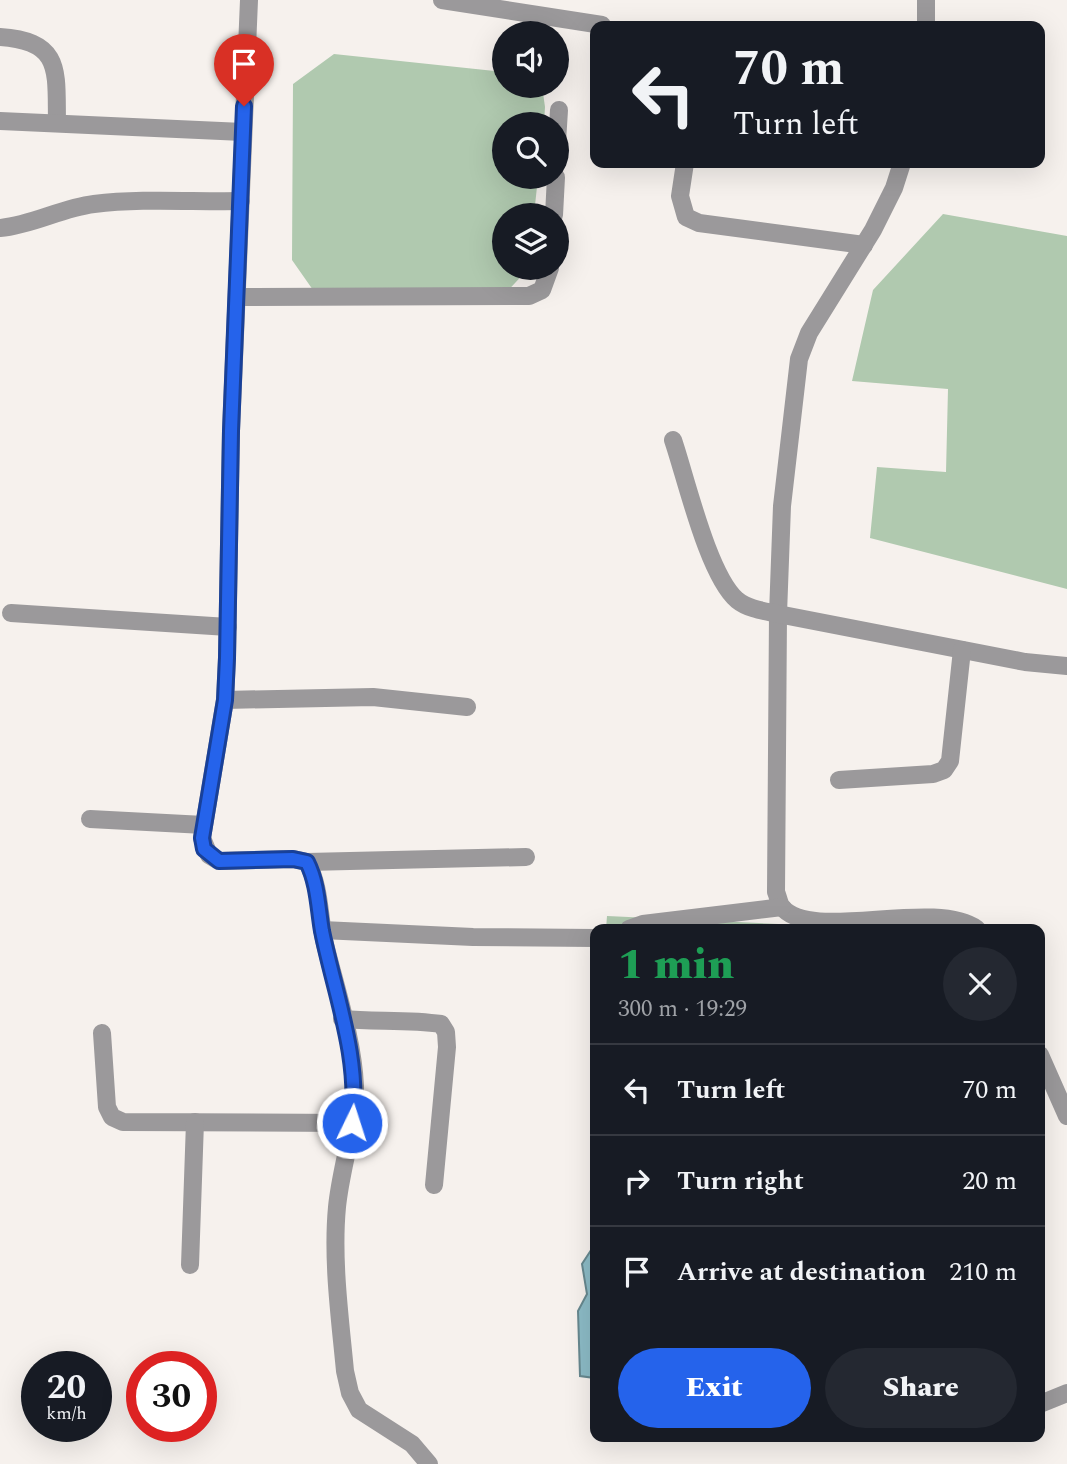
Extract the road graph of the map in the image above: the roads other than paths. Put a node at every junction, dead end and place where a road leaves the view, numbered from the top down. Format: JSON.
{"nodes":[{"id":1,"x":250,"y":0,"type":"edge"},
{"id":2,"x":442,"y":0,"type":"edge"},
{"id":3,"x":926,"y":0,"type":"edge"},
{"id":4,"x":926,"y":21,"type":"edge"},
{"id":5,"x":590,"y":23,"type":"edge"},
{"id":6,"x":0,"y":37,"type":"edge"},
{"id":7,"x":0,"y":121,"type":"edge"},
{"id":8,"x":57,"y":123,"type":"junction"},
{"id":9,"x":243,"y":132,"type":"junction"},
{"id":10,"x":684,"y":168,"type":"edge"},
{"id":11,"x":900,"y":168,"type":"edge"},
{"id":12,"x":241,"y":201,"type":"junction"},
{"id":13,"x":0,"y":228,"type":"edge"},
{"id":14,"x":864,"y":244,"type":"junction"},
{"id":15,"x":546,"y":280,"type":"edge"},
{"id":16,"x":237,"y":297,"type":"junction"},
{"id":17,"x":674,"y":440,"type":"dead end"},
{"id":18,"x":11,"y":612,"type":"dead end"},
{"id":19,"x":778,"y":614,"type":"junction"},
{"id":20,"x":228,"y":626,"type":"junction"},
{"id":21,"x":962,"y":650,"type":"junction"},
{"id":22,"x":1067,"y":666,"type":"edge"},
{"id":23,"x":225,"y":700,"type":"junction"},
{"id":24,"x":467,"y":707,"type":"dead end"},
{"id":25,"x":839,"y":780,"type":"dead end"},
{"id":26,"x":90,"y":819,"type":"dead end"},
{"id":27,"x":204,"y":825,"type":"junction"},
{"id":28,"x":526,"y":857,"type":"dead end"},
{"id":29,"x":307,"y":862,"type":"junction"},
{"id":30,"x":782,"y":907,"type":"junction"},
{"id":31,"x":643,"y":924,"type":"edge"},
{"id":32,"x":969,"y":924,"type":"edge"},
{"id":33,"x":322,"y":930,"type":"junction"},
{"id":34,"x":590,"y":939,"type":"edge"},
{"id":35,"x":342,"y":1019,"type":"junction"},
{"id":36,"x":102,"y":1032,"type":"dead end"},
{"id":37,"x":1045,"y":1066,"type":"edge"},
{"id":38,"x":1067,"y":1116,"type":"edge"},
{"id":39,"x":195,"y":1122,"type":"junction"},
{"id":40,"x":352,"y":1123,"type":"junction"},
{"id":41,"x":434,"y":1185,"type":"dead end"},
{"id":42,"x":190,"y":1265,"type":"dead end"},
{"id":43,"x":1067,"y":1392,"type":"edge"},
{"id":44,"x":1045,"y":1402,"type":"edge"},
{"id":45,"x":429,"y":1464,"type":"edge"}],
"edges":[{"from":1,"to":9,"type":"street"},
{"from":2,"to":5,"type":"street"},
{"from":3,"to":4,"type":"street"},
{"from":6,"to":8,"type":"street"},
{"from":7,"to":8,"type":"street"},
{"from":8,"to":9,"type":"street"},
{"from":9,"to":12,"type":"street"},
{"from":10,"to":14,"type":"street"},
{"from":11,"to":14,"type":"street"},
{"from":12,"to":13,"type":"street"},
{"from":12,"to":16,"type":"street"},
{"from":14,"to":19,"type":"street"},
{"from":15,"to":16,"type":"street"},
{"from":16,"to":20,"type":"street"},
{"from":17,"to":19,"type":"street"},
{"from":18,"to":20,"type":"street"},
{"from":19,"to":21,"type":"street"},
{"from":19,"to":30,"type":"street"},
{"from":20,"to":23,"type":"street"},
{"from":21,"to":22,"type":"street"},
{"from":21,"to":25,"type":"street"},
{"from":23,"to":24,"type":"street"},
{"from":23,"to":27,"type":"street"},
{"from":26,"to":27,"type":"street"},
{"from":27,"to":29,"type":"street"},
{"from":28,"to":29,"type":"street"},
{"from":29,"to":33,"type":"street"},
{"from":30,"to":31,"type":"street"},
{"from":30,"to":32,"type":"street"},
{"from":33,"to":34,"type":"street"},
{"from":33,"to":35,"type":"street"},
{"from":35,"to":40,"type":"street"},
{"from":35,"to":41,"type":"street"},
{"from":36,"to":39,"type":"street"},
{"from":37,"to":38,"type":"street"},
{"from":39,"to":40,"type":"street"},
{"from":39,"to":42,"type":"street"},
{"from":40,"to":45,"type":"street"},
{"from":43,"to":44,"type":"street"}]}
